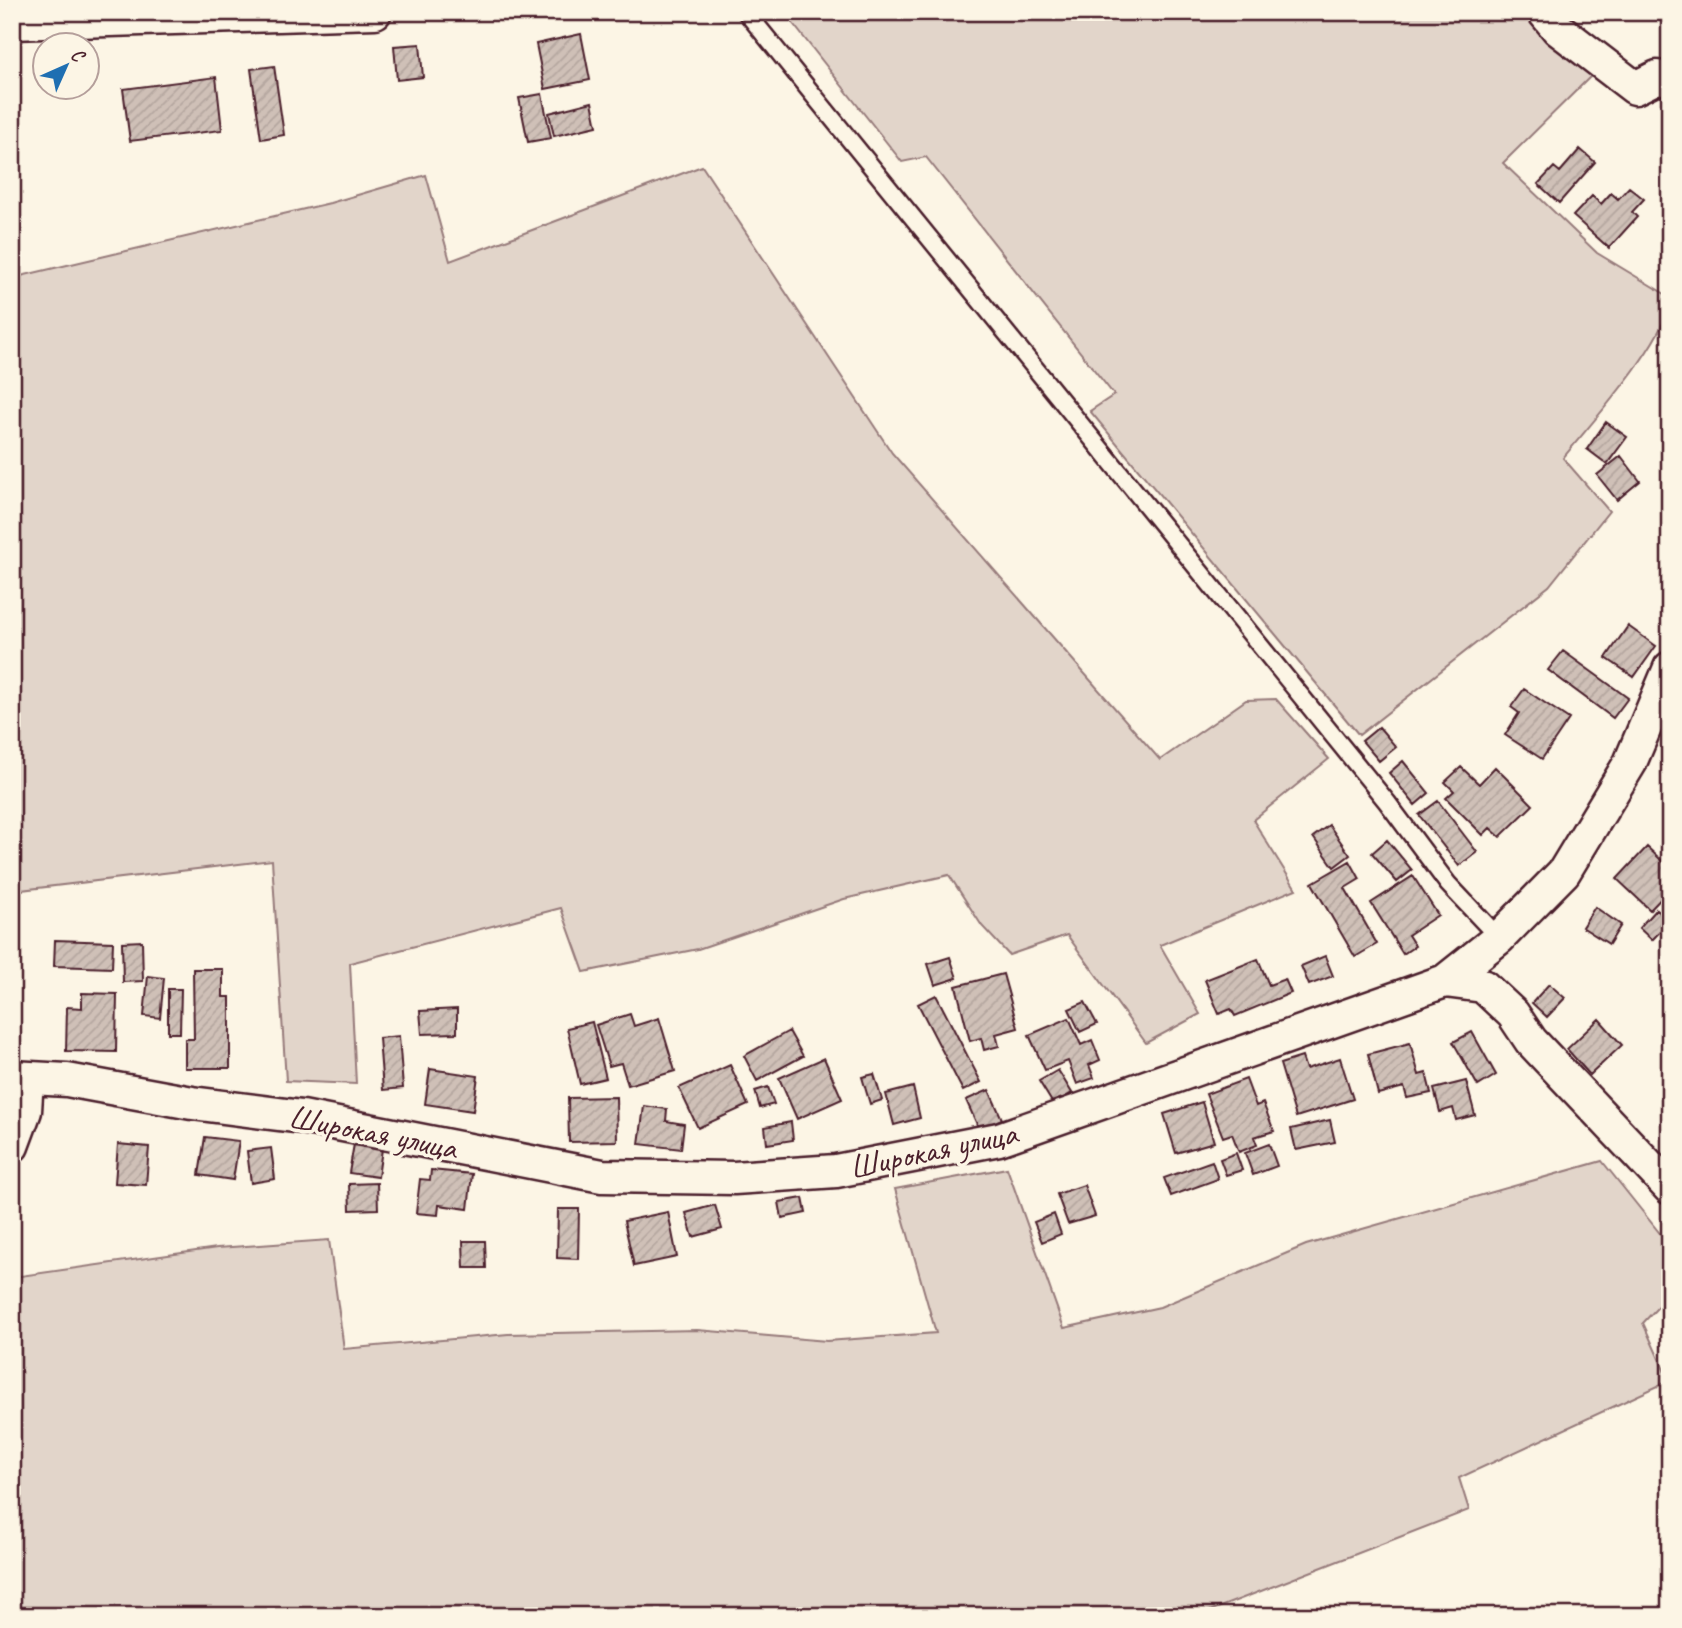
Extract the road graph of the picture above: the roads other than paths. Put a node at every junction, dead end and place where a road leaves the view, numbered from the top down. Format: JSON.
{"nodes":[{"id":1,"x":375,"y":12,"type":"edge"},
{"id":2,"x":746,"y":12,"type":"edge"},
{"id":3,"x":1544,"y":12,"type":"edge"},
{"id":4,"x":12,"y":23,"type":"edge"},
{"id":5,"x":1670,"y":79,"type":"edge"},
{"id":6,"x":1670,"y":668,"type":"edge"},
{"id":7,"x":1499,"y":938,"type":"junction"},
{"id":8,"x":1446,"y":981,"type":"junction"},
{"id":9,"x":19,"y":1078,"type":"edge"},
{"id":10,"x":12,"y":1146,"type":"edge"},
{"id":11,"x":1670,"y":1188,"type":"edge"}],
"edges":[{"from":1,"to":4,"type":"street"},
{"from":2,"to":7,"type":"lane"},
{"from":3,"to":5,"type":"street"},
{"from":6,"to":7,"type":"street","name":"Широкая улица"},
{"from":7,"to":8,"type":"street","name":"Широкая улица"},
{"from":8,"to":9,"type":"street","name":"Широкая улица"},
{"from":8,"to":11,"type":"street"},
{"from":9,"to":10,"type":"street"}]}
